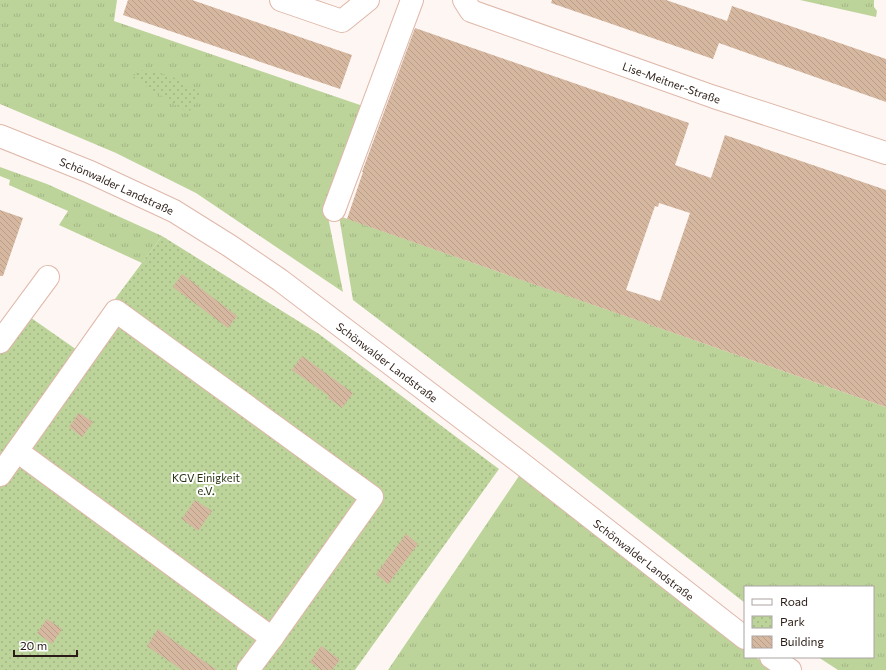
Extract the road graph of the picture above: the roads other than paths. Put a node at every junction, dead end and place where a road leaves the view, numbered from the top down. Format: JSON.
{"nodes":[{"id":1,"x":281,"y":0,"type":"edge"},
{"id":2,"x":368,"y":0,"type":"edge"},
{"id":3,"x":412,"y":0,"type":"edge"},
{"id":4,"x":464,"y":0,"type":"edge"},
{"id":5,"x":0,"y":136,"type":"edge"},
{"id":6,"x":886,"y":153,"type":"edge"},
{"id":7,"x":334,"y":210,"type":"dead end"},
{"id":8,"x":48,"y":277,"type":"dead end"},
{"id":9,"x":0,"y":342,"type":"edge"},
{"id":10,"x":17,"y":451,"type":"junction"},
{"id":11,"x":0,"y":475,"type":"edge"},
{"id":12,"x":744,"y":637,"type":"edge"},
{"id":13,"x":272,"y":638,"type":"junction"},
{"id":14,"x":772,"y":658,"type":"edge"},
{"id":15,"x":248,"y":670,"type":"edge"},
{"id":16,"x":790,"y":670,"type":"edge"}],
"edges":[{"from":1,"to":2,"type":"main road"},
{"from":3,"to":7,"type":"main road"},
{"from":4,"to":6,"type":"main road","name":"Lise-Meitner-Straße"},
{"from":5,"to":12,"type":"main road","name":"Schönwalder Landstraße"},
{"from":8,"to":9,"type":"main road"},
{"from":10,"to":11,"type":"main road"},
{"from":10,"to":13,"type":"main road"},
{"from":10,"to":13,"type":"main road"},
{"from":13,"to":15,"type":"main road"},
{"from":14,"to":16,"type":"main road"}]}
